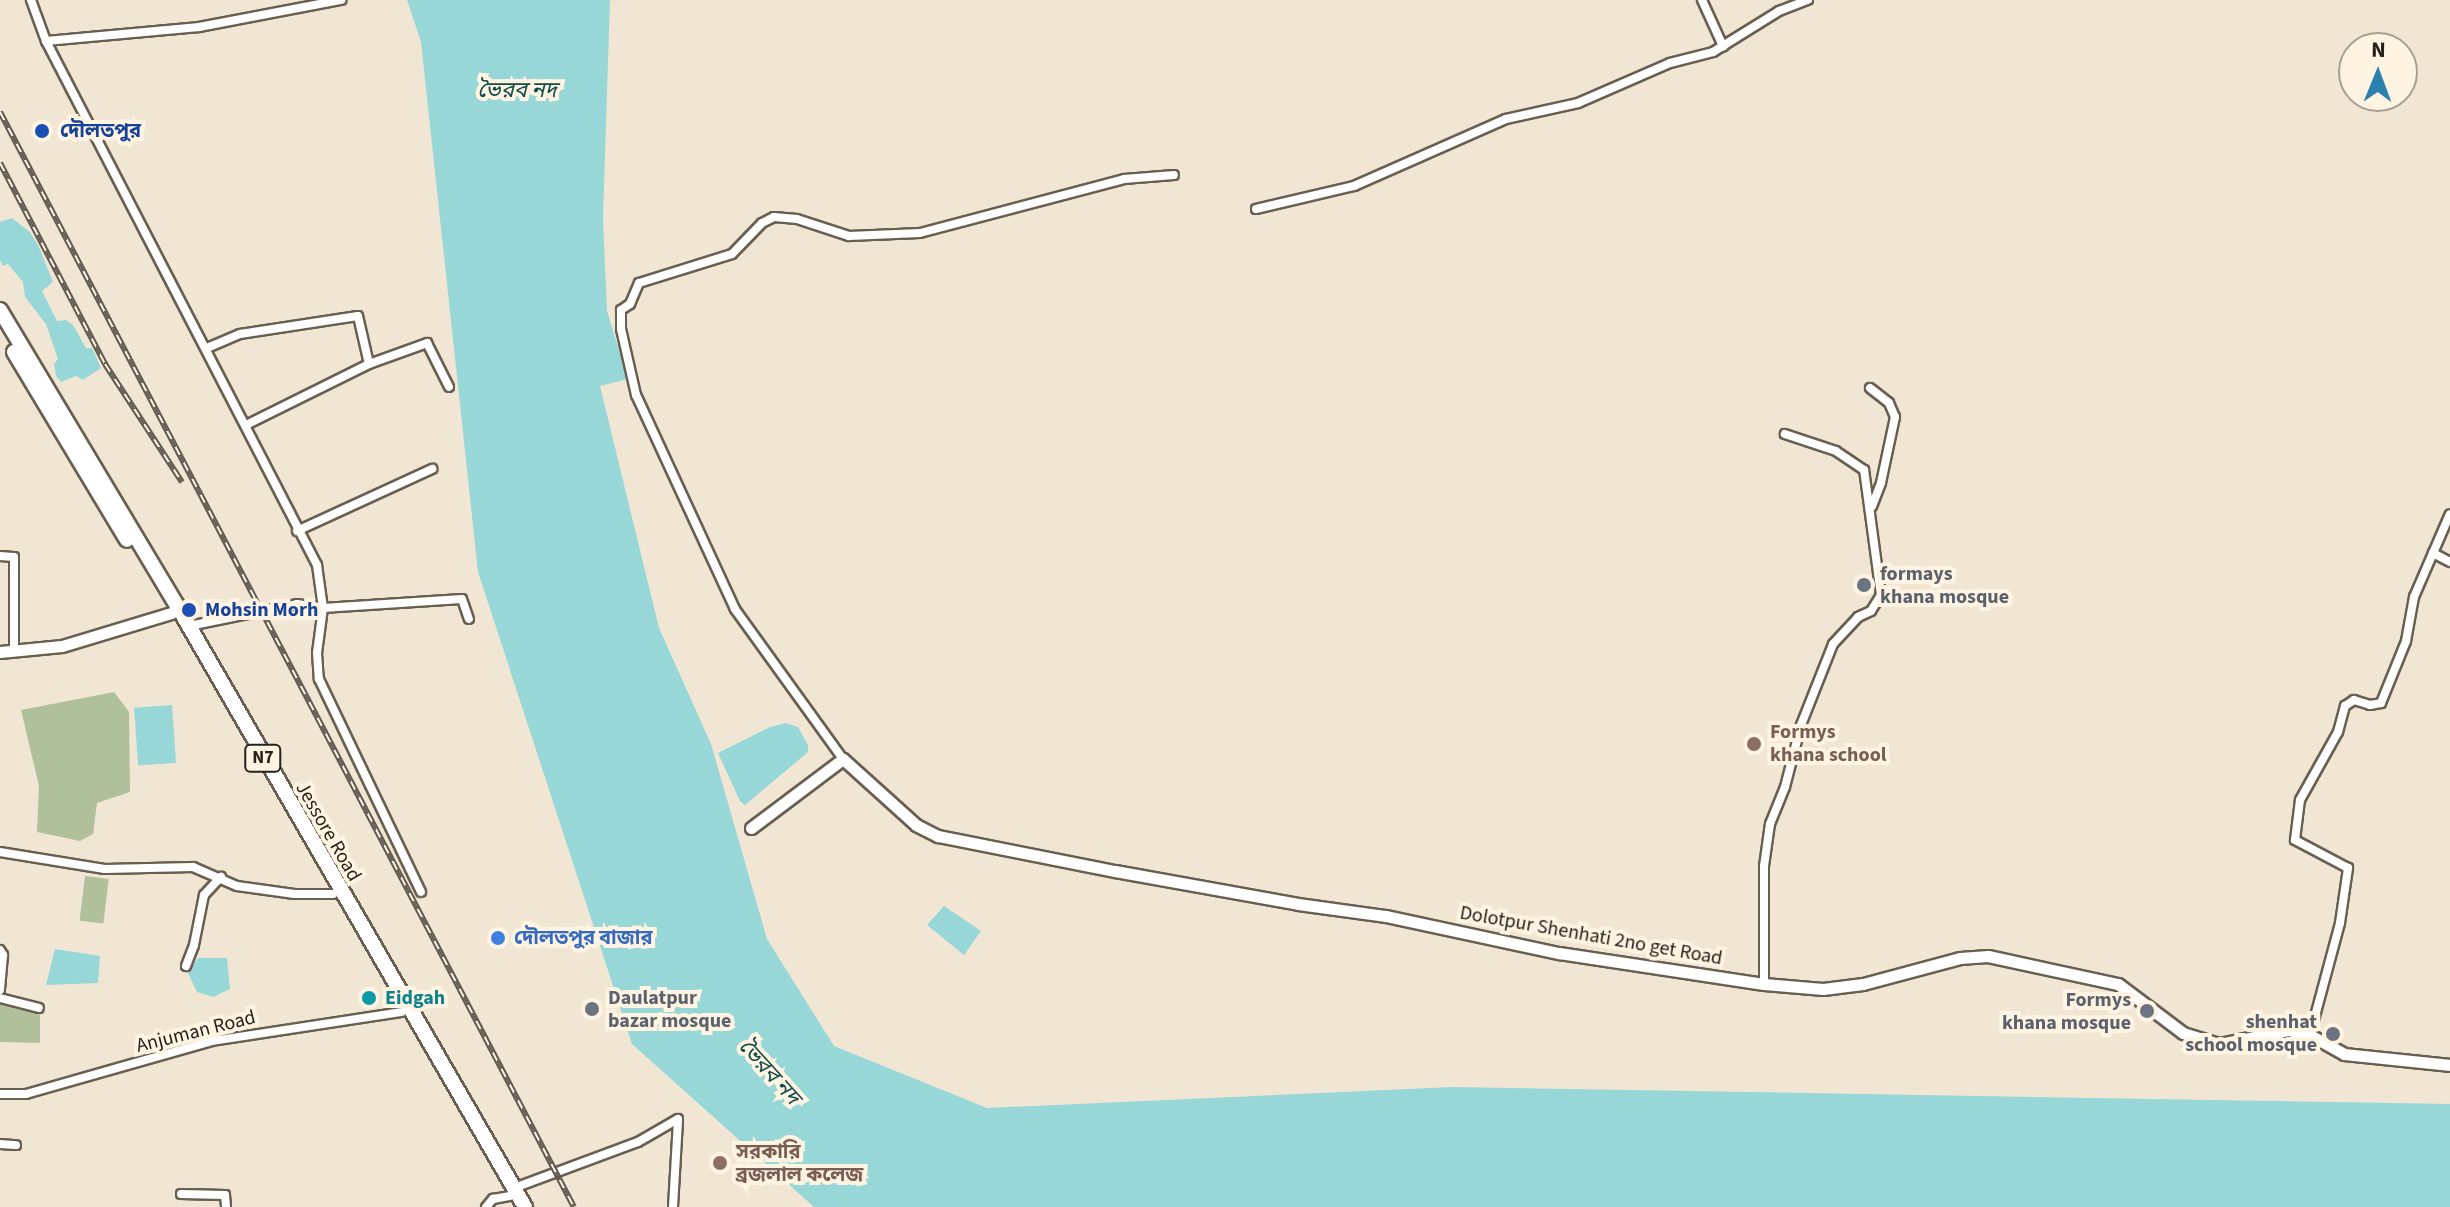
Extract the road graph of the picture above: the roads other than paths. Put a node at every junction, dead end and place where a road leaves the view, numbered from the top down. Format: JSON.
{"nodes":[{"id":1,"x":31,"y":0,"type":"edge"},
{"id":2,"x":341,"y":0,"type":"edge"},
{"id":3,"x":1702,"y":0,"type":"edge"},
{"id":4,"x":1808,"y":0,"type":"edge"},
{"id":5,"x":46,"y":41,"type":"junction"},
{"id":6,"x":1723,"y":46,"type":"junction"},
{"id":7,"x":1174,"y":175,"type":"dead end"},
{"id":8,"x":1256,"y":209,"type":"dead end"},
{"id":9,"x":0,"y":310,"type":"edge"},
{"id":10,"x":0,"y":328,"type":"edge"},
{"id":11,"x":207,"y":348,"type":"junction"},
{"id":12,"x":369,"y":364,"type":"junction"},
{"id":13,"x":449,"y":387,"type":"dead end"},
{"id":14,"x":1870,"y":388,"type":"dead end"},
{"id":15,"x":246,"y":425,"type":"junction"},
{"id":16,"x":1785,"y":434,"type":"dead end"},
{"id":17,"x":432,"y":469,"type":"dead end"},
{"id":18,"x":1872,"y":507,"type":"junction"},
{"id":19,"x":2450,"y":514,"type":"edge"},
{"id":20,"x":297,"y":531,"type":"junction"},
{"id":21,"x":2433,"y":553,"type":"junction"},
{"id":22,"x":0,"y":556,"type":"edge"},
{"id":23,"x":2450,"y":562,"type":"edge"},
{"id":24,"x":323,"y":608,"type":"junction"},
{"id":25,"x":171,"y":613,"type":"junction"},
{"id":26,"x":469,"y":619,"type":"dead end"},
{"id":27,"x":189,"y":626,"type":"junction"},
{"id":28,"x":14,"y":651,"type":"junction"},
{"id":29,"x":0,"y":652,"type":"edge"},
{"id":30,"x":843,"y":759,"type":"junction"},
{"id":31,"x":751,"y":828,"type":"dead end"},
{"id":32,"x":0,"y":852,"type":"edge"},
{"id":33,"x":221,"y":877,"type":"junction"},
{"id":34,"x":421,"y":892,"type":"dead end"},
{"id":35,"x":333,"y":894,"type":"junction"},
{"id":36,"x":0,"y":950,"type":"edge"},
{"id":37,"x":2,"y":965,"type":"edge"},
{"id":38,"x":186,"y":966,"type":"dead end"},
{"id":39,"x":1764,"y":984,"type":"junction"},
{"id":40,"x":0,"y":990,"type":"edge"},
{"id":41,"x":0,"y":998,"type":"edge"},
{"id":42,"x":39,"y":1008,"type":"dead end"},
{"id":43,"x":402,"y":1012,"type":"junction"},
{"id":44,"x":2310,"y":1035,"type":"junction"},
{"id":45,"x":2450,"y":1065,"type":"edge"},
{"id":46,"x":0,"y":1094,"type":"edge"},
{"id":47,"x":0,"y":1144,"type":"edge"},
{"id":48,"x":16,"y":1145,"type":"dead end"},
{"id":49,"x":181,"y":1194,"type":"dead end"},
{"id":50,"x":514,"y":1197,"type":"edge"},
{"id":51,"x":226,"y":1207,"type":"edge"},
{"id":52,"x":486,"y":1207,"type":"edge"},
{"id":53,"x":525,"y":1207,"type":"edge"},
{"id":54,"x":673,"y":1207,"type":"edge"}],
"edges":[{"from":1,"to":5,"type":"street"},
{"from":2,"to":5,"type":"street"},
{"from":3,"to":6,"type":"street"},
{"from":4,"to":6,"type":"street"},
{"from":5,"to":11,"type":"street"},
{"from":6,"to":8,"type":"street"},
{"from":7,"to":30,"type":"street"},
{"from":9,"to":27,"type":"highway","name":"Jessore Road","number":"N7"},
{"from":10,"to":25,"type":"highway","name":"Jessore Road","number":"N7"},
{"from":11,"to":12,"type":"street"},
{"from":11,"to":15,"type":"street"},
{"from":12,"to":13,"type":"street"},
{"from":12,"to":15,"type":"street"},
{"from":14,"to":18,"type":"street"},
{"from":15,"to":20,"type":"street"},
{"from":16,"to":18,"type":"street"},
{"from":17,"to":20,"type":"street"},
{"from":18,"to":39,"type":"street"},
{"from":19,"to":21,"type":"street"},
{"from":20,"to":24,"type":"street"},
{"from":21,"to":23,"type":"street"},
{"from":21,"to":44,"type":"street"},
{"from":22,"to":28,"type":"street"},
{"from":24,"to":26,"type":"street"},
{"from":24,"to":27,"type":"street"},
{"from":24,"to":34,"type":"street"},
{"from":25,"to":28,"type":"street"},
{"from":25,"to":35,"type":"highway","name":"Jessore Road","number":"N7"},
{"from":27,"to":50,"type":"highway","name":"Jessore Road","number":"N7"},
{"from":28,"to":29,"type":"street"},
{"from":30,"to":31,"type":"street"},
{"from":30,"to":39,"type":"street","name":"Dolotpur Shenhati 2no get Road"},
{"from":32,"to":33,"type":"street"},
{"from":33,"to":35,"type":"street"},
{"from":33,"to":38,"type":"street"},
{"from":35,"to":43,"type":"highway","name":"Jessore Road","number":"N7"},
{"from":36,"to":37,"type":"street"},
{"from":37,"to":40,"type":"street"},
{"from":39,"to":44,"type":"street","name":"Dolotpur Shenhati 2no get Road"},
{"from":41,"to":42,"type":"street"},
{"from":43,"to":46,"type":"street","name":"Anjuman Road"},
{"from":43,"to":50,"type":"highway","name":"Jessore Road","number":"N7"},
{"from":44,"to":45,"type":"street","name":"Dolotpur Shenhati 2no get Road"},
{"from":47,"to":48,"type":"street"},
{"from":49,"to":51,"type":"street"},
{"from":50,"to":52,"type":"street"},
{"from":50,"to":53,"type":"highway","name":"Jessore Road","number":"N7"},
{"from":50,"to":54,"type":"street"}]}
